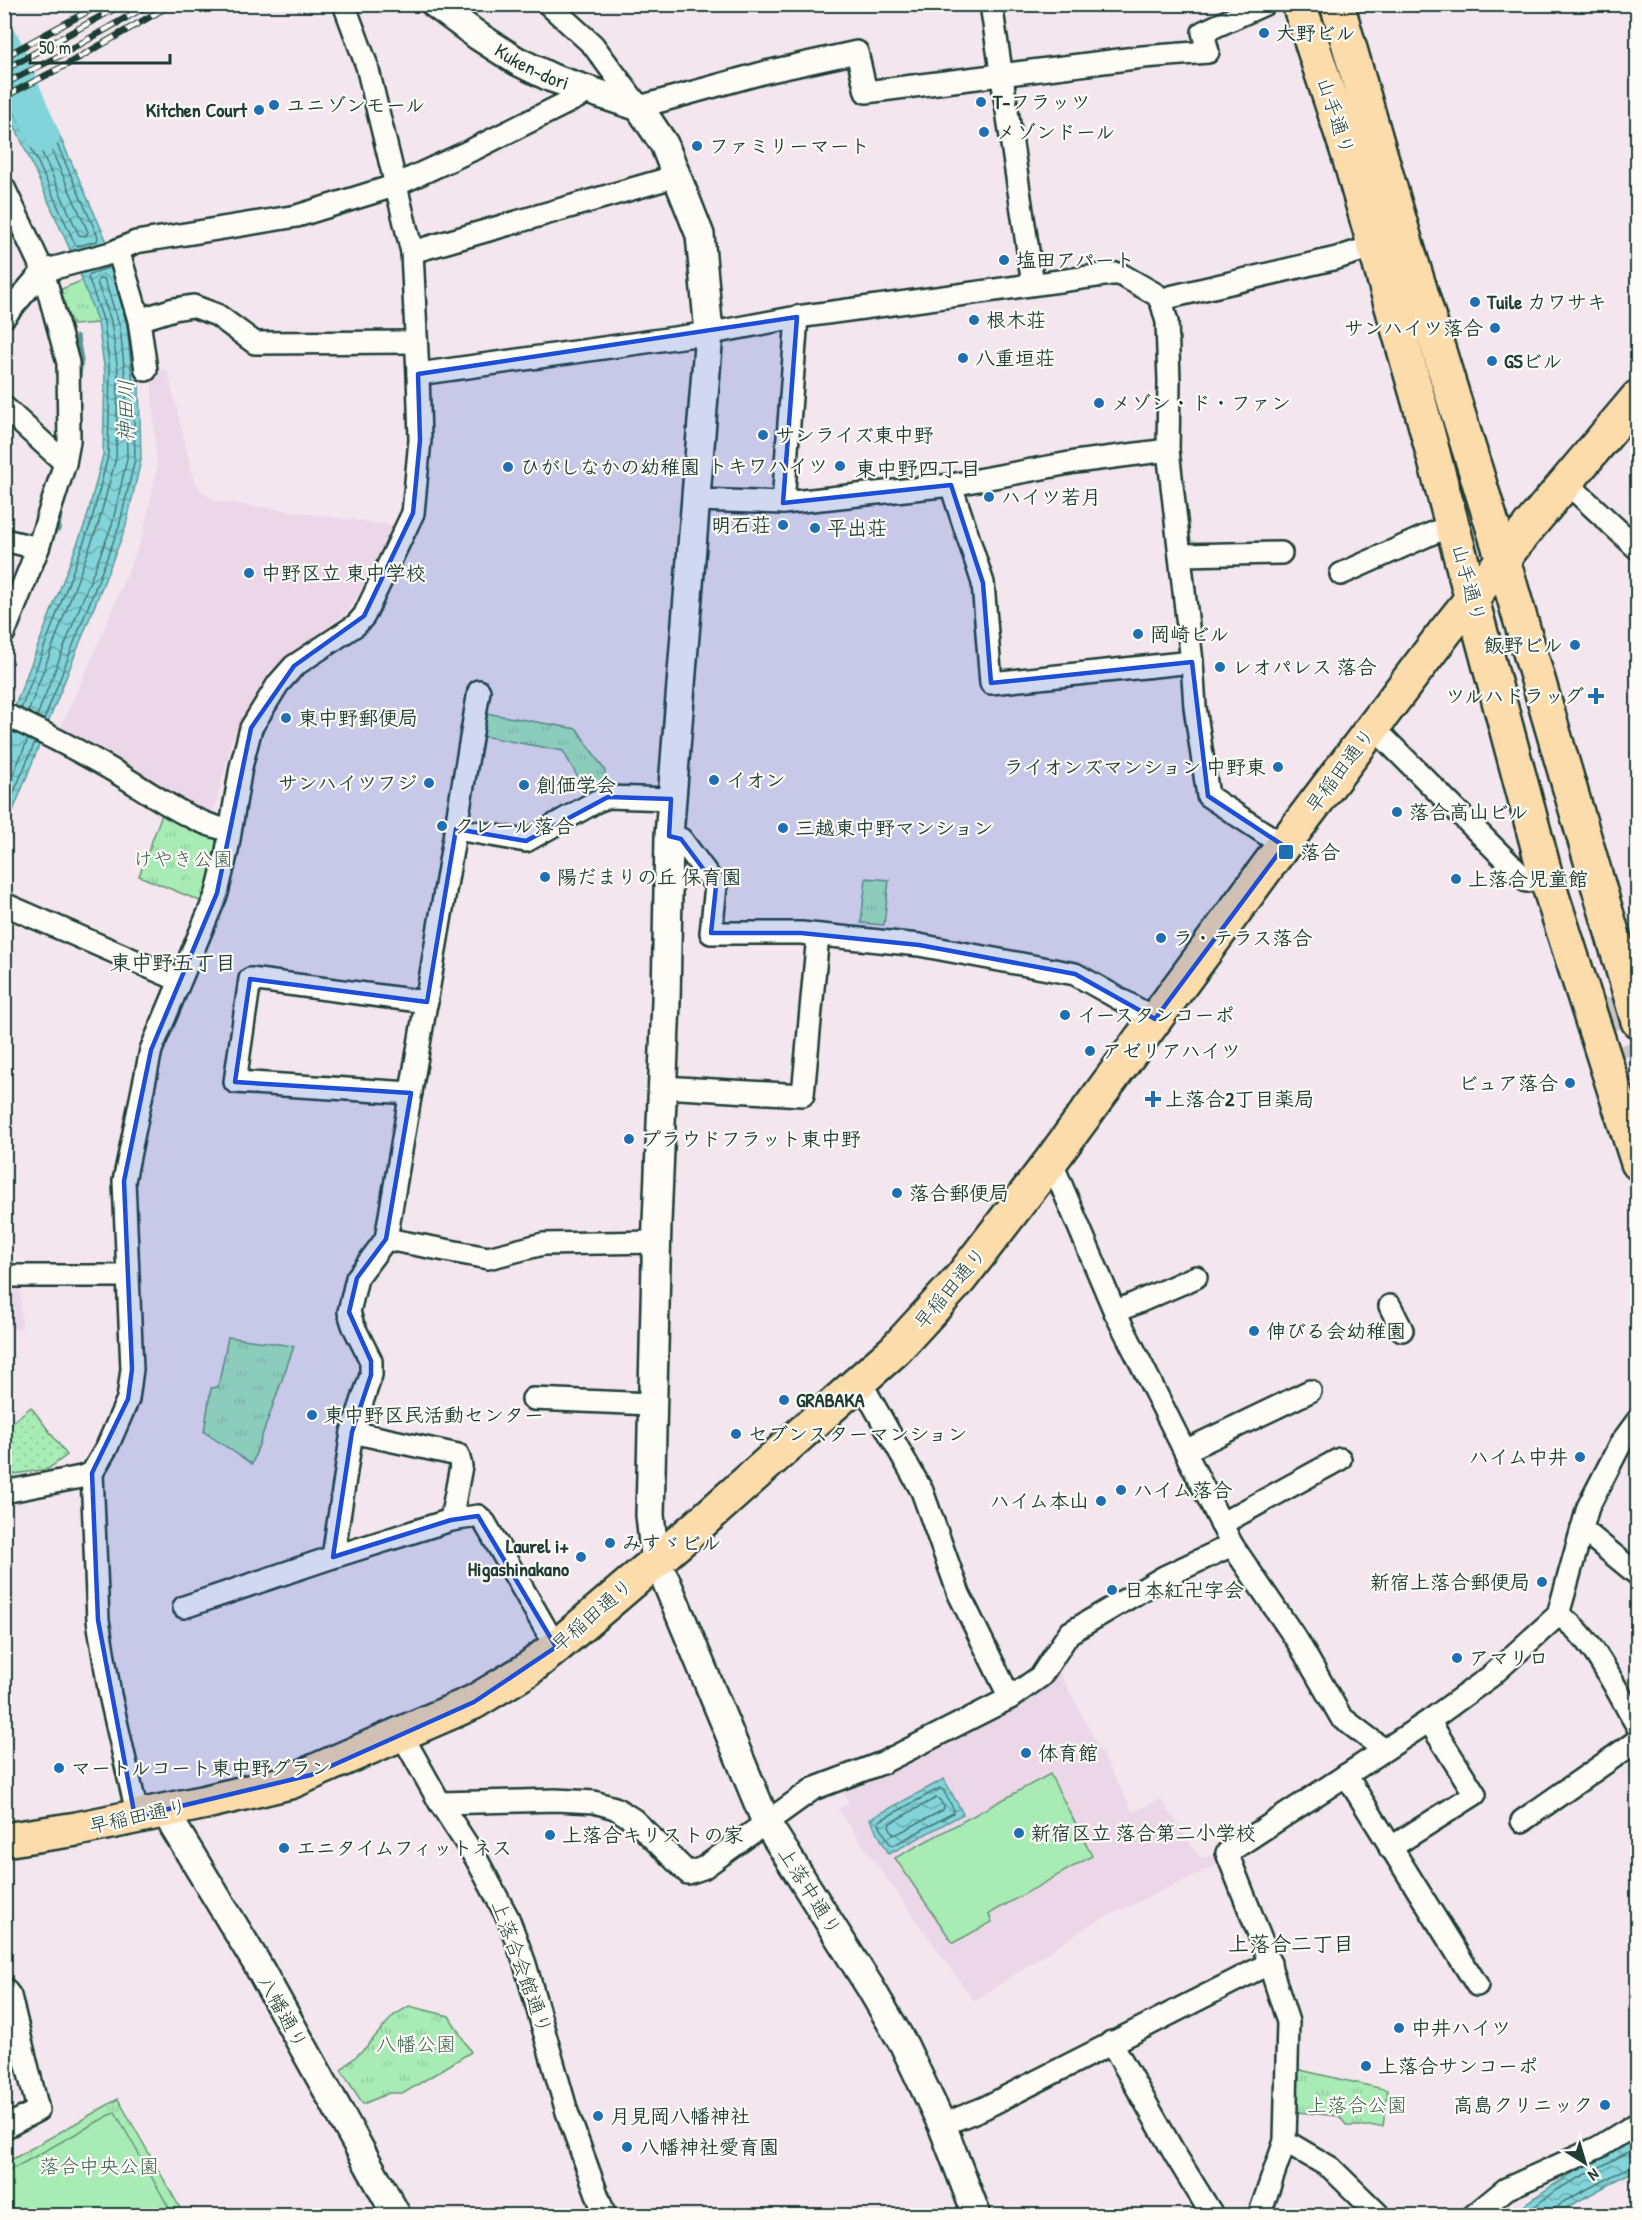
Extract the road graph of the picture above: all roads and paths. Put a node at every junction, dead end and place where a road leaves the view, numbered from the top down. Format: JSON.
{"nodes":[{"id":1,"x":344,"y":4,"type":"edge"},
{"id":2,"x":435,"y":4,"type":"edge"},
{"id":3,"x":991,"y":4,"type":"edge"},
{"id":4,"x":1265,"y":4,"type":"edge"},
{"id":5,"x":1299,"y":4,"type":"edge"},
{"id":6,"x":1337,"y":4,"type":"edge"},
{"id":7,"x":551,"y":5,"type":"edge"},
{"id":8,"x":1002,"y":75,"type":"junction"},
{"id":9,"x":590,"y":91,"type":"junction"},
{"id":10,"x":639,"y":107,"type":"junction"},
{"id":11,"x":677,"y":176,"type":"junction"},
{"id":12,"x":394,"y":186,"type":"junction"},
{"id":13,"x":4,"y":188,"type":"edge"},
{"id":14,"x":1375,"y":246,"type":"junction"},
{"id":15,"x":115,"y":252,"type":"junction"},
{"id":16,"x":412,"y":252,"type":"junction"},
{"id":17,"x":43,"y":271,"type":"junction"},
{"id":18,"x":1034,"y":284,"type":"junction"},
{"id":19,"x":1162,"y":304,"type":"junction"},
{"id":20,"x":4,"y":317,"type":"edge"},
{"id":21,"x":797,"y":317,"type":"junction"},
{"id":22,"x":139,"y":320,"type":"junction"},
{"id":23,"x":709,"y":333,"type":"junction"},
{"id":24,"x":416,"y":342,"type":"junction"},
{"id":25,"x":146,"y":370,"type":"dead end"},
{"id":26,"x":418,"y":374,"type":"junction"},
{"id":27,"x":1638,"y":397,"type":"edge"},
{"id":28,"x":4,"y":407,"type":"edge"},
{"id":29,"x":1168,"y":450,"type":"junction"},
{"id":30,"x":65,"y":463,"type":"junction"},
{"id":31,"x":1566,"y":482,"type":"junction"},
{"id":32,"x":951,"y":485,"type":"junction"},
{"id":33,"x":697,"y":500,"type":"junction"},
{"id":34,"x":783,"y":503,"type":"junction"},
{"id":35,"x":1453,"y":524,"type":"junction"},
{"id":36,"x":4,"y":540,"type":"edge"},
{"id":37,"x":38,"y":548,"type":"junction"},
{"id":38,"x":1638,"y":549,"type":"edge"},
{"id":39,"x":1281,"y":552,"type":"dead end"},
{"id":40,"x":1179,"y":555,"type":"junction"},
{"id":41,"x":1503,"y":560,"type":"junction"},
{"id":42,"x":1341,"y":574,"type":"dead end"},
{"id":43,"x":1472,"y":596,"type":"junction"},
{"id":44,"x":4,"y":633,"type":"edge"},
{"id":45,"x":1192,"y":662,"type":"junction"},
{"id":46,"x":479,"y":691,"type":"dead end"},
{"id":47,"x":6,"y":715,"type":"edge"},
{"id":48,"x":1372,"y":728,"type":"junction"},
{"id":49,"x":671,"y":799,"type":"junction"},
{"id":50,"x":456,"y":829,"type":"junction"},
{"id":51,"x":230,"y":830,"type":"junction"},
{"id":52,"x":669,"y":837,"type":"junction"},
{"id":53,"x":1284,"y":846,"type":"junction"},
{"id":54,"x":1546,"y":877,"type":"junction"},
{"id":55,"x":4,"y":904,"type":"edge"},
{"id":56,"x":818,"y":935,"type":"junction"},
{"id":57,"x":1631,"y":971,"type":"edge"},
{"id":58,"x":179,"y":980,"type":"junction"},
{"id":59,"x":427,"y":1002,"type":"junction"},
{"id":60,"x":1155,"y":1019,"type":"junction"},
{"id":61,"x":1638,"y":1021,"type":"tunnel mouth"},
{"id":62,"x":663,"y":1087,"type":"junction"},
{"id":63,"x":411,"y":1093,"type":"junction"},
{"id":64,"x":1051,"y":1161,"type":"junction"},
{"id":65,"x":1638,"y":1162,"type":"edge"},
{"id":66,"x":386,"y":1239,"type":"junction"},
{"id":67,"x":657,"y":1242,"type":"junction"},
{"id":68,"x":4,"y":1276,"type":"edge"},
{"id":69,"x":127,"y":1276,"type":"junction"},
{"id":70,"x":1196,"y":1276,"type":"dead end"},
{"id":71,"x":1390,"y":1306,"type":"dead end"},
{"id":72,"x":1115,"y":1312,"type":"junction"},
{"id":73,"x":1402,"y":1330,"type":"dead end"},
{"id":74,"x":860,"y":1381,"type":"junction"},
{"id":75,"x":1310,"y":1391,"type":"dead end"},
{"id":76,"x":533,"y":1399,"type":"dead end"},
{"id":77,"x":652,"y":1404,"type":"junction"},
{"id":78,"x":1638,"y":1420,"type":"edge"},
{"id":79,"x":352,"y":1432,"type":"junction"},
{"id":80,"x":1185,"y":1451,"type":"junction"},
{"id":81,"x":1340,"y":1459,"type":"dead end"},
{"id":82,"x":92,"y":1473,"type":"junction"},
{"id":83,"x":4,"y":1492,"type":"edge"},
{"id":84,"x":451,"y":1520,"type":"junction"},
{"id":85,"x":1221,"y":1524,"type":"junction"},
{"id":86,"x":1582,"y":1529,"type":"junction"},
{"id":87,"x":1232,"y":1545,"type":"junction"},
{"id":88,"x":333,"y":1557,"type":"junction"},
{"id":89,"x":655,"y":1561,"type":"junction"},
{"id":90,"x":1638,"y":1575,"type":"edge"},
{"id":91,"x":184,"y":1607,"type":"dead end"},
{"id":92,"x":1558,"y":1615,"type":"junction"},
{"id":93,"x":556,"y":1647,"type":"junction"},
{"id":94,"x":1010,"y":1698,"type":"junction"},
{"id":95,"x":1429,"y":1721,"type":"junction"},
{"id":96,"x":1638,"y":1727,"type":"edge"},
{"id":97,"x":402,"y":1735,"type":"junction"},
{"id":98,"x":1638,"y":1740,"type":"edge"},
{"id":99,"x":1383,"y":1749,"type":"junction"},
{"id":100,"x":1346,"y":1775,"type":"junction"},
{"id":101,"x":440,"y":1803,"type":"junction"},
{"id":102,"x":168,"y":1810,"type":"junction"},
{"id":103,"x":135,"y":1817,"type":"junction"},
{"id":104,"x":1522,"y":1821,"type":"dead end"},
{"id":105,"x":766,"y":1822,"type":"junction"},
{"id":106,"x":4,"y":1840,"type":"edge"},
{"id":107,"x":1390,"y":1848,"type":"junction"},
{"id":108,"x":1270,"y":1963,"type":"junction"},
{"id":109,"x":1477,"y":1985,"type":"dead end"},
{"id":110,"x":4,"y":1988,"type":"edge"},
{"id":111,"x":1112,"y":2042,"type":"junction"},
{"id":112,"x":1638,"y":2123,"type":"edge"},
{"id":113,"x":942,"y":2125,"type":"junction"},
{"id":114,"x":4,"y":2128,"type":"edge"},
{"id":115,"x":1285,"y":2141,"type":"junction"},
{"id":116,"x":397,"y":2216,"type":"edge"},
{"id":117,"x":605,"y":2216,"type":"edge"},
{"id":118,"x":977,"y":2216,"type":"edge"},
{"id":119,"x":1213,"y":2216,"type":"edge"},
{"id":120,"x":1259,"y":2216,"type":"edge"},
{"id":121,"x":1380,"y":2216,"type":"edge"},
{"id":122,"x":1473,"y":2216,"type":"edge"}],
"edges":[{"from":1,"to":12,"type":"street"},
{"from":2,"to":9,"type":"street","name":"Kuken-dori"},
{"from":3,"to":8,"type":"street"},
{"from":4,"to":8,"type":"street"},
{"from":5,"to":14,"type":"main road","name":"山手通り"},
{"from":6,"to":41,"type":"main road","name":"山手通り"},
{"from":7,"to":10,"type":"street"},
{"from":8,"to":10,"type":"street"},
{"from":8,"to":18,"type":"street"},
{"from":9,"to":10,"type":"street","name":"Kuken-dori"},
{"from":9,"to":12,"type":"street"},
{"from":10,"to":11,"type":"street"},
{"from":11,"to":16,"type":"street"},
{"from":11,"to":23,"type":"street"},
{"from":12,"to":15,"type":"street"},
{"from":12,"to":16,"type":"street"},
{"from":13,"to":17,"type":"street"},
{"from":14,"to":19,"type":"street"},
{"from":14,"to":35,"type":"main road","name":"山手通り"},
{"from":15,"to":17,"type":"street"},
{"from":15,"to":22,"type":"street"},
{"from":16,"to":24,"type":"street"},
{"from":17,"to":20,"type":"street"},
{"from":17,"to":30,"type":"street"},
{"from":18,"to":19,"type":"street"},
{"from":18,"to":21,"type":"street"},
{"from":19,"to":29,"type":"street"},
{"from":21,"to":23,"type":"street"},
{"from":21,"to":34,"type":"street"},
{"from":22,"to":24,"type":"street"},
{"from":22,"to":25,"type":"street"},
{"from":23,"to":26,"type":"street"},
{"from":23,"to":33,"type":"street"},
{"from":24,"to":26,"type":"street"},
{"from":26,"to":51,"type":"street"},
{"from":27,"to":31,"type":"main road","name":"早稲田通り"},
{"from":28,"to":30,"type":"street"},
{"from":29,"to":32,"type":"street"},
{"from":29,"to":40,"type":"street"},
{"from":30,"to":37,"type":"street"},
{"from":31,"to":38,"type":"street"},
{"from":31,"to":41,"type":"main road","name":"早稲田通り"},
{"from":32,"to":34,"type":"street"},
{"from":32,"to":45,"type":"street"},
{"from":33,"to":34,"type":"street"},
{"from":33,"to":49,"type":"street"},
{"from":35,"to":42,"type":"street"},
{"from":35,"to":43,"type":"main road","name":"山手通り"},
{"from":36,"to":37,"type":"street"},
{"from":37,"to":44,"type":"street"},
{"from":39,"to":40,"type":"street"},
{"from":40,"to":45,"type":"street"},
{"from":41,"to":43,"type":"main road","name":"早稲田通り"},
{"from":41,"to":57,"type":"main road","name":"山手通り"},
{"from":43,"to":48,"type":"main road","name":"早稲田通り"},
{"from":43,"to":54,"type":"main road","name":"山手通り"},
{"from":45,"to":53,"type":"street"},
{"from":46,"to":50,"type":"street"},
{"from":47,"to":51,"type":"street"},
{"from":48,"to":53,"type":"main road","name":"早稲田通り"},
{"from":48,"to":54,"type":"street"},
{"from":49,"to":50,"type":"street"},
{"from":49,"to":52,"type":"street"},
{"from":50,"to":59,"type":"street"},
{"from":51,"to":58,"type":"street"},
{"from":52,"to":56,"type":"street"},
{"from":52,"to":62,"type":"street"},
{"from":53,"to":60,"type":"main road","name":"早稲田通り"},
{"from":54,"to":65,"type":"main road","name":"山手通り"},
{"from":55,"to":58,"type":"street"},
{"from":56,"to":60,"type":"street"},
{"from":56,"to":62,"type":"street"},
{"from":57,"to":61,"type":"main road","name":"山手通り"},
{"from":58,"to":69,"type":"street"},
{"from":59,"to":63,"type":"street"},
{"from":59,"to":63,"type":"street"},
{"from":60,"to":64,"type":"main road","name":"早稲田通り"},
{"from":62,"to":67,"type":"street"},
{"from":63,"to":66,"type":"street"},
{"from":64,"to":72,"type":"street"},
{"from":64,"to":74,"type":"main road","name":"早稲田通り"},
{"from":66,"to":67,"type":"street"},
{"from":66,"to":79,"type":"street"},
{"from":67,"to":77,"type":"street"},
{"from":68,"to":69,"type":"street"},
{"from":69,"to":82,"type":"street"},
{"from":70,"to":72,"type":"street"},
{"from":71,"to":73,"type":"street"},
{"from":72,"to":80,"type":"street"},
{"from":74,"to":89,"type":"main road","name":"早稲田通り"},
{"from":74,"to":94,"type":"street"},
{"from":75,"to":80,"type":"street"},
{"from":76,"to":77,"type":"street"},
{"from":77,"to":89,"type":"street"},
{"from":78,"to":86,"type":"street"},
{"from":79,"to":84,"type":"street"},
{"from":79,"to":88,"type":"street"},
{"from":80,"to":85,"type":"street"},
{"from":81,"to":85,"type":"street"},
{"from":82,"to":83,"type":"street"},
{"from":82,"to":103,"type":"street"},
{"from":84,"to":88,"type":"street"},
{"from":84,"to":93,"type":"street"},
{"from":85,"to":87,"type":"street"},
{"from":86,"to":90,"type":"street"},
{"from":86,"to":92,"type":"street"},
{"from":87,"to":94,"type":"street"},
{"from":87,"to":99,"type":"street"},
{"from":88,"to":91,"type":"street"},
{"from":89,"to":93,"type":"main road","name":"早稲田通り"},
{"from":89,"to":105,"type":"street","name":"上落中通り"},
{"from":92,"to":95,"type":"street"},
{"from":92,"to":96,"type":"street"},
{"from":93,"to":97,"type":"main road","name":"早稲田通り"},
{"from":94,"to":105,"type":"street"},
{"from":95,"to":99,"type":"street"},
{"from":95,"to":107,"type":"street"},
{"from":97,"to":101,"type":"street","name":"上落合会館通り"},
{"from":97,"to":102,"type":"main road","name":"早稲田通り"},
{"from":98,"to":104,"type":"street"},
{"from":99,"to":100,"type":"street"},
{"from":100,"to":107,"type":"street"},
{"from":100,"to":108,"type":"street"},
{"from":101,"to":105,"type":"street"},
{"from":101,"to":117,"type":"street","name":"上落合会館通り"},
{"from":102,"to":103,"type":"main road","name":"早稲田通り"},
{"from":102,"to":116,"type":"street","name":"八幡通り"},
{"from":103,"to":106,"type":"main road","name":"早稲田通り"},
{"from":105,"to":113,"type":"street","name":"上落中通り"},
{"from":107,"to":109,"type":"street"},
{"from":108,"to":111,"type":"street"},
{"from":108,"to":115,"type":"street"},
{"from":110,"to":114,"type":"street"},
{"from":111,"to":113,"type":"street"},
{"from":111,"to":119,"type":"street"},
{"from":112,"to":122,"type":"street"},
{"from":113,"to":118,"type":"street","name":"上落中通り"},
{"from":115,"to":120,"type":"street"},
{"from":115,"to":121,"type":"street"}]}
